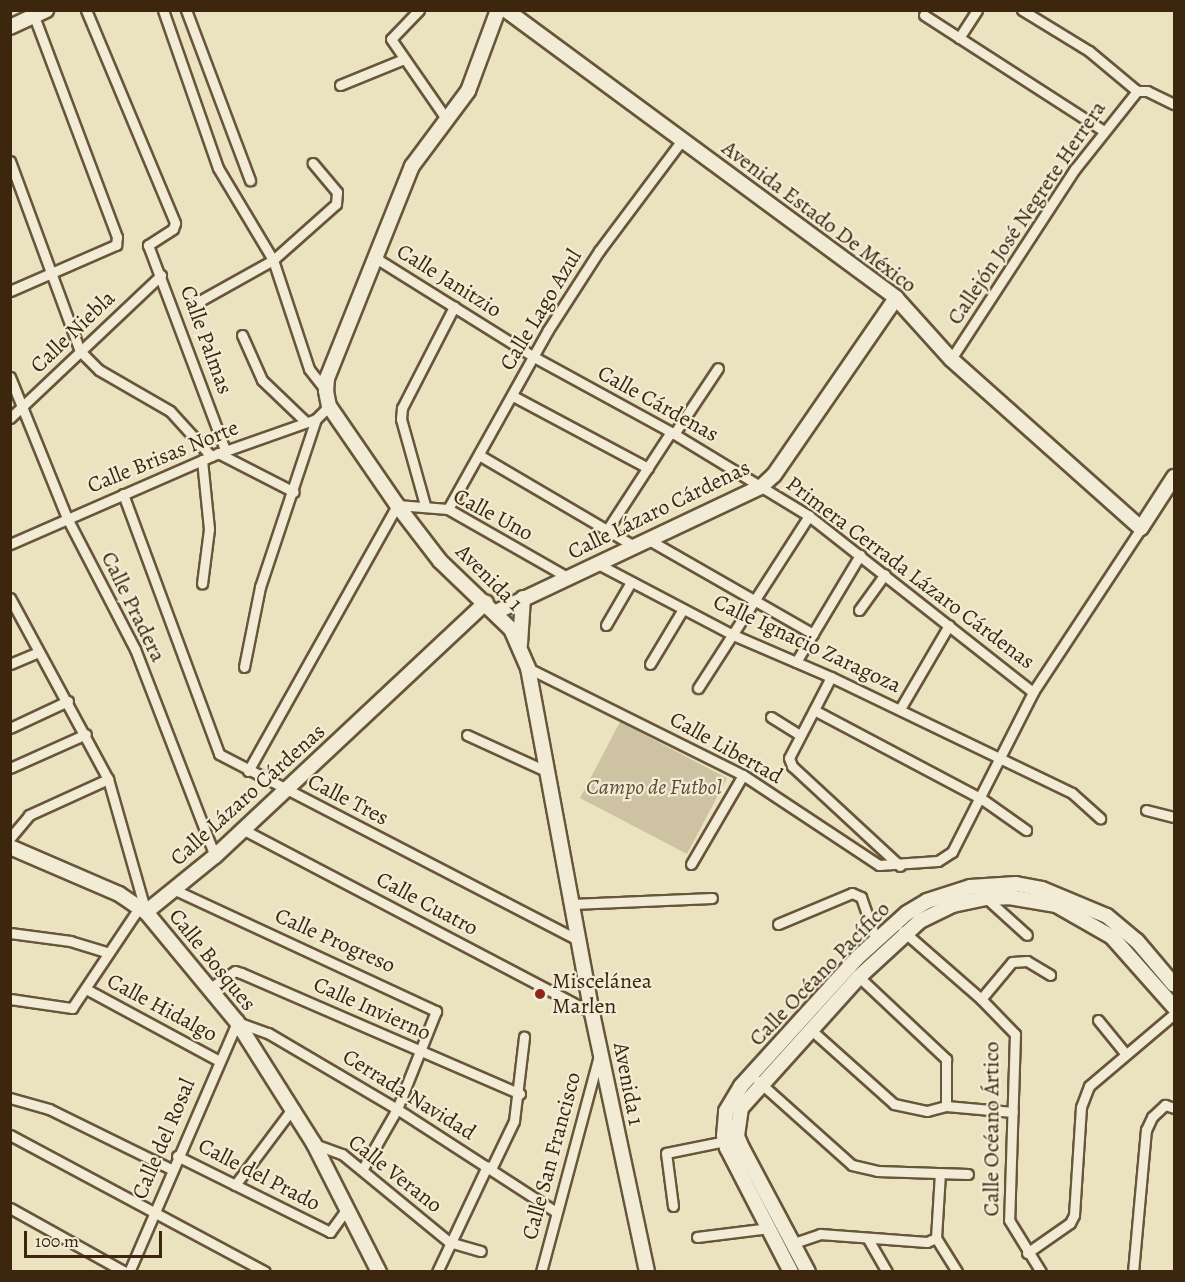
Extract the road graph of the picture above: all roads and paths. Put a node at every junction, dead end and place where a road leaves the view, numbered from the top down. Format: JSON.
{"nodes":[{"id":1,"x":86,"y":10,"type":"edge"},
{"id":2,"x":163,"y":10,"type":"edge"},
{"id":3,"x":186,"y":10,"type":"edge"},
{"id":4,"x":419,"y":10,"type":"edge"},
{"id":5,"x":498,"y":10,"type":"edge"},
{"id":6,"x":506,"y":10,"type":"edge"},
{"id":7,"x":977,"y":10,"type":"edge"},
{"id":8,"x":1022,"y":10,"type":"edge"},
{"id":9,"x":33,"y":14,"type":"edge"},
{"id":10,"x":924,"y":15,"type":"dead end"},
{"id":11,"x":10,"y":27,"type":"edge"},
{"id":12,"x":959,"y":38,"type":"junction"},
{"id":13,"x":404,"y":59,"type":"junction"},
{"id":14,"x":340,"y":85,"type":"dead end"},
{"id":15,"x":1137,"y":91,"type":"junction"},
{"id":16,"x":1174,"y":104,"type":"edge"},
{"id":17,"x":447,"y":120,"type":"junction"},
{"id":18,"x":1104,"y":131,"type":"junction"},
{"id":19,"x":682,"y":140,"type":"junction"},
{"id":20,"x":10,"y":160,"type":"edge"},
{"id":21,"x":313,"y":163,"type":"dead end"},
{"id":22,"x":250,"y":180,"type":"dead end"},
{"id":23,"x":374,"y":256,"type":"junction"},
{"id":24,"x":273,"y":260,"type":"junction"},
{"id":25,"x":161,"y":275,"type":"junction"},
{"id":26,"x":51,"y":276,"type":"junction"},
{"id":27,"x":10,"y":291,"type":"edge"},
{"id":28,"x":896,"y":298,"type":"junction"},
{"id":29,"x":196,"y":303,"type":"dead end"},
{"id":30,"x":454,"y":307,"type":"junction"},
{"id":31,"x":242,"y":335,"type":"dead end"},
{"id":32,"x":80,"y":351,"type":"junction"},
{"id":33,"x":534,"y":357,"type":"junction"},
{"id":34,"x":951,"y":359,"type":"junction"},
{"id":35,"x":718,"y":368,"type":"dead end"},
{"id":36,"x":10,"y":377,"type":"edge"},
{"id":37,"x":326,"y":391,"type":"junction"},
{"id":38,"x":513,"y":396,"type":"junction"},
{"id":39,"x":329,"y":406,"type":"junction"},
{"id":40,"x":23,"y":407,"type":"junction"},
{"id":41,"x":10,"y":418,"type":"edge"},
{"id":42,"x":311,"y":420,"type":"junction"},
{"id":43,"x":672,"y":433,"type":"junction"},
{"id":44,"x":218,"y":453,"type":"junction"},
{"id":45,"x":479,"y":455,"type":"junction"},
{"id":46,"x":202,"y":460,"type":"junction"},
{"id":47,"x":648,"y":468,"type":"junction"},
{"id":48,"x":1174,"y":477,"type":"edge"},
{"id":49,"x":762,"y":486,"type":"junction"},
{"id":50,"x":294,"y":492,"type":"junction"},
{"id":51,"x":123,"y":494,"type":"junction"},
{"id":52,"x":397,"y":505,"type":"junction"},
{"id":53,"x":425,"y":505,"type":"junction"},
{"id":54,"x":448,"y":509,"type":"junction"},
{"id":55,"x":809,"y":516,"type":"junction"},
{"id":56,"x":68,"y":518,"type":"junction"},
{"id":57,"x":1141,"y":528,"type":"junction"},
{"id":58,"x":607,"y":530,"type":"junction"},
{"id":59,"x":649,"y":540,"type":"junction"},
{"id":60,"x":10,"y":544,"type":"edge"},
{"id":61,"x":634,"y":546,"type":"junction"},
{"id":62,"x":860,"y":555,"type":"junction"},
{"id":63,"x":596,"y":563,"type":"junction"},
{"id":64,"x":885,"y":574,"type":"junction"},
{"id":65,"x":567,"y":577,"type":"junction"},
{"id":66,"x":631,"y":582,"type":"junction"},
{"id":67,"x":202,"y":584,"type":"dead end"},
{"id":68,"x":10,"y":598,"type":"edge"},
{"id":69,"x":523,"y":598,"type":"junction"},
{"id":70,"x":753,"y":599,"type":"junction"},
{"id":71,"x":491,"y":607,"type":"junction"},
{"id":72,"x":683,"y":609,"type":"junction"},
{"id":73,"x":859,"y":610,"type":"dead end"},
{"id":74,"x":606,"y":625,"type":"dead end"},
{"id":75,"x":950,"y":625,"type":"junction"},
{"id":76,"x":813,"y":634,"type":"junction"},
{"id":77,"x":729,"y":636,"type":"junction"},
{"id":78,"x":520,"y":646,"type":"junction"},
{"id":79,"x":38,"y":652,"type":"junction"},
{"id":80,"x":796,"y":662,"type":"junction"},
{"id":81,"x":10,"y":664,"type":"edge"},
{"id":82,"x":650,"y":664,"type":"dead end"},
{"id":83,"x":244,"y":667,"type":"dead end"},
{"id":84,"x":528,"y":668,"type":"junction"},
{"id":85,"x":831,"y":677,"type":"junction"},
{"id":86,"x":698,"y":688,"type":"dead end"},
{"id":87,"x":1033,"y":692,"type":"junction"},
{"id":88,"x":68,"y":700,"type":"junction"},
{"id":89,"x":900,"y":709,"type":"junction"},
{"id":90,"x":814,"y":710,"type":"junction"},
{"id":91,"x":771,"y":717,"type":"dead end"},
{"id":92,"x":10,"y":728,"type":"edge"},
{"id":93,"x":86,"y":734,"type":"junction"},
{"id":94,"x":467,"y":735,"type":"dead end"},
{"id":95,"x":800,"y":735,"type":"junction"},
{"id":96,"x":1002,"y":758,"type":"junction"},
{"id":97,"x":10,"y":768,"type":"edge"},
{"id":98,"x":248,"y":771,"type":"junction"},
{"id":99,"x":546,"y":771,"type":"junction"},
{"id":100,"x":743,"y":775,"type":"junction"},
{"id":101,"x":108,"y":779,"type":"junction"},
{"id":102,"x":286,"y":791,"type":"junction"},
{"id":103,"x":982,"y":799,"type":"junction"},
{"id":104,"x":1146,"y":810,"type":"dead end"},
{"id":105,"x":1174,"y":817,"type":"edge"},
{"id":106,"x":1100,"y":818,"type":"dead end"},
{"id":107,"x":244,"y":830,"type":"junction"},
{"id":108,"x":1026,"y":830,"type":"dead end"},
{"id":109,"x":10,"y":838,"type":"edge"},
{"id":110,"x":10,"y":848,"type":"edge"},
{"id":111,"x":215,"y":856,"type":"junction"},
{"id":112,"x":691,"y":864,"type":"dead end"},
{"id":113,"x":900,"y":866,"type":"junction"},
{"id":114,"x":175,"y":890,"type":"junction"},
{"id":115,"x":712,"y":898,"type":"dead end"},
{"id":116,"x":986,"y":898,"type":"junction"},
{"id":117,"x":572,"y":904,"type":"junction"},
{"id":118,"x":143,"y":910,"type":"junction"},
{"id":119,"x":778,"y":924,"type":"dead end"},
{"id":120,"x":892,"y":925,"type":"junction"},
{"id":121,"x":906,"y":932,"type":"junction"},
{"id":122,"x":10,"y":933,"type":"edge"},
{"id":123,"x":1027,"y":935,"type":"dead end"},
{"id":124,"x":876,"y":940,"type":"junction"},
{"id":125,"x":579,"y":941,"type":"junction"},
{"id":126,"x":107,"y":952,"type":"junction"},
{"id":127,"x":1050,"y":975,"type":"dead end"},
{"id":128,"x":859,"y":977,"type":"junction"},
{"id":129,"x":1174,"y":985,"type":"edge"},
{"id":130,"x":210,"y":988,"type":"junction"},
{"id":131,"x":86,"y":989,"type":"junction"},
{"id":132,"x":10,"y":999,"type":"edge"},
{"id":133,"x":981,"y":999,"type":"junction"},
{"id":134,"x":1174,"y":1007,"type":"edge"},
{"id":135,"x":592,"y":1012,"type":"junction"},
{"id":136,"x":1174,"y":1014,"type":"edge"},
{"id":137,"x":1098,"y":1020,"type":"dead end"},
{"id":138,"x":237,"y":1022,"type":"junction"},
{"id":139,"x":805,"y":1025,"type":"junction"},
{"id":140,"x":524,"y":1037,"type":"dead end"},
{"id":141,"x":600,"y":1052,"type":"junction"},
{"id":142,"x":422,"y":1053,"type":"junction"},
{"id":143,"x":1125,"y":1053,"type":"junction"},
{"id":144,"x":219,"y":1061,"type":"junction"},
{"id":145,"x":756,"y":1078,"type":"junction"},
{"id":146,"x":520,"y":1094,"type":"junction"},
{"id":147,"x":10,"y":1098,"type":"edge"},
{"id":148,"x":946,"y":1106,"type":"junction"},
{"id":149,"x":1174,"y":1108,"type":"edge"},
{"id":150,"x":292,"y":1109,"type":"junction"},
{"id":151,"x":397,"y":1109,"type":"junction"},
{"id":152,"x":1013,"y":1112,"type":"junction"},
{"id":153,"x":10,"y":1136,"type":"edge"},
{"id":154,"x":725,"y":1141,"type":"junction"},
{"id":155,"x":314,"y":1144,"type":"junction"},
{"id":156,"x":177,"y":1156,"type":"junction"},
{"id":157,"x":489,"y":1168,"type":"junction"},
{"id":158,"x":171,"y":1169,"type":"junction"},
{"id":159,"x":362,"y":1170,"type":"junction"},
{"id":160,"x":940,"y":1173,"type":"junction"},
{"id":161,"x":968,"y":1173,"type":"dead end"},
{"id":162,"x":236,"y":1185,"type":"junction"},
{"id":163,"x":673,"y":1206,"type":"dead end"},
{"id":164,"x":10,"y":1208,"type":"edge"},
{"id":165,"x":347,"y":1209,"type":"junction"},
{"id":166,"x":155,"y":1211,"type":"junction"},
{"id":167,"x":776,"y":1211,"type":"junction"},
{"id":168,"x":556,"y":1212,"type":"junction"},
{"id":169,"x":766,"y":1223,"type":"junction"},
{"id":170,"x":697,"y":1237,"type":"dead end"},
{"id":171,"x":936,"y":1238,"type":"junction"},
{"id":172,"x":868,"y":1239,"type":"junction"},
{"id":173,"x":449,"y":1242,"type":"junction"},
{"id":174,"x":794,"y":1243,"type":"junction"},
{"id":175,"x":481,"y":1251,"type":"dead end"},
{"id":176,"x":1027,"y":1253,"type":"junction"},
{"id":177,"x":643,"y":1269,"type":"edge"},
{"id":178,"x":127,"y":1272,"type":"edge"},
{"id":179,"x":265,"y":1272,"type":"edge"},
{"id":180,"x":379,"y":1272,"type":"edge"},
{"id":181,"x":437,"y":1272,"type":"edge"},
{"id":182,"x":542,"y":1272,"type":"edge"},
{"id":183,"x":791,"y":1272,"type":"edge"},
{"id":184,"x":808,"y":1272,"type":"edge"},
{"id":185,"x":886,"y":1272,"type":"edge"},
{"id":186,"x":957,"y":1272,"type":"edge"},
{"id":187,"x":1041,"y":1272,"type":"edge"},
{"id":188,"x":1133,"y":1272,"type":"edge"}],
"edges":[{"from":1,"to":25,"type":"street","name":"Calle Palmas"},
{"from":2,"to":24,"type":"street"},
{"from":3,"to":22,"type":"street"},
{"from":4,"to":13,"type":"street"},
{"from":5,"to":17,"type":"street"},
{"from":6,"to":19,"type":"street","name":"Avenida Estado De México"},
{"from":7,"to":12,"type":"street"},
{"from":8,"to":15,"type":"street"},
{"from":9,"to":11,"type":"street"},
{"from":9,"to":26,"type":"street"},
{"from":10,"to":12,"type":"street"},
{"from":12,"to":18,"type":"street"},
{"from":13,"to":14,"type":"street"},
{"from":13,"to":17,"type":"street"},
{"from":15,"to":16,"type":"street"},
{"from":15,"to":18,"type":"street","name":"Callejón José Negrete Herrera"},
{"from":17,"to":23,"type":"street"},
{"from":18,"to":34,"type":"street","name":"Callejón José Negrete Herrera"},
{"from":19,"to":28,"type":"street","name":"Avenida Estado De México"},
{"from":19,"to":33,"type":"street","name":"Calle Lago Azul"},
{"from":20,"to":26,"type":"street"},
{"from":21,"to":24,"type":"street"},
{"from":23,"to":30,"type":"street","name":"Calle Janitzio"},
{"from":23,"to":37,"type":"street"},
{"from":24,"to":29,"type":"street"},
{"from":24,"to":37,"type":"street"},
{"from":25,"to":32,"type":"street","name":"Calle Niebla"},
{"from":25,"to":44,"type":"street","name":"Calle Palmas"},
{"from":26,"to":27,"type":"street"},
{"from":26,"to":32,"type":"street"},
{"from":28,"to":34,"type":"street","name":"Avenida Estado De México"},
{"from":28,"to":49,"type":"street","name":"Calle Lázaro Cárdenas"},
{"from":30,"to":33,"type":"street","name":"Calle Janitzio"},
{"from":30,"to":53,"type":"street"},
{"from":31,"to":42,"type":"street"},
{"from":32,"to":40,"type":"street","name":"Calle Niebla"},
{"from":32,"to":44,"type":"street"},
{"from":33,"to":38,"type":"street","name":"Calle Lago Azul"},
{"from":33,"to":43,"type":"street","name":"Calle Cárdenas"},
{"from":34,"to":57,"type":"street","name":"Avenida Estado De México"},
{"from":35,"to":43,"type":"street"},
{"from":36,"to":40,"type":"street","name":"Calle Pradera"},
{"from":37,"to":39,"type":"street","name":"Avenida 1"},
{"from":38,"to":45,"type":"street","name":"Calle Lago Azul"},
{"from":38,"to":47,"type":"street"},
{"from":39,"to":42,"type":"street","name":"Calle Brisas Norte"},
{"from":39,"to":52,"type":"street","name":"Avenida 1"},
{"from":40,"to":41,"type":"street","name":"Calle Niebla"},
{"from":40,"to":56,"type":"street","name":"Calle Pradera"},
{"from":42,"to":44,"type":"street","name":"Calle Brisas Norte"},
{"from":42,"to":50,"type":"street"},
{"from":43,"to":47,"type":"street"},
{"from":43,"to":49,"type":"street","name":"Calle Cárdenas"},
{"from":44,"to":46,"type":"street","name":"Calle Brisas Norte"},
{"from":44,"to":50,"type":"street"},
{"from":45,"to":54,"type":"street","name":"Calle Lago Azul"},
{"from":45,"to":58,"type":"street"},
{"from":46,"to":51,"type":"street","name":"Calle Brisas Norte"},
{"from":46,"to":67,"type":"street"},
{"from":47,"to":58,"type":"street"},
{"from":48,"to":57,"type":"street"},
{"from":49,"to":55,"type":"street","name":"Primera Cerrada Lázaro Cárdenas"},
{"from":49,"to":59,"type":"street","name":"Calle Lázaro Cárdenas"},
{"from":50,"to":83,"type":"street"},
{"from":51,"to":56,"type":"street","name":"Calle Brisas Norte"},
{"from":51,"to":98,"type":"street","name":"Calle Tres"},
{"from":52,"to":53,"type":"street","name":"Calle Uno"},
{"from":52,"to":71,"type":"street","name":"Avenida 1"},
{"from":52,"to":98,"type":"street"},
{"from":53,"to":54,"type":"street","name":"Calle Uno"},
{"from":54,"to":65,"type":"street","name":"Calle Uno"},
{"from":55,"to":62,"type":"street","name":"Primera Cerrada Lázaro Cárdenas"},
{"from":55,"to":70,"type":"street"},
{"from":56,"to":60,"type":"street","name":"Calle Brisas Norte"},
{"from":56,"to":111,"type":"street","name":"Calle Pradera"},
{"from":57,"to":87,"type":"street"},
{"from":58,"to":61,"type":"street"},
{"from":59,"to":61,"type":"street","name":"Calle Lázaro Cárdenas"},
{"from":59,"to":70,"type":"street"},
{"from":61,"to":63,"type":"street","name":"Calle Lázaro Cárdenas"},
{"from":62,"to":64,"type":"street","name":"Primera Cerrada Lázaro Cárdenas"},
{"from":62,"to":76,"type":"street"},
{"from":63,"to":65,"type":"street","name":"Calle Lázaro Cárdenas"},
{"from":63,"to":66,"type":"street","name":"Calle Ignacio Zaragoza"},
{"from":64,"to":73,"type":"street"},
{"from":64,"to":75,"type":"street","name":"Primera Cerrada Lázaro Cárdenas"},
{"from":65,"to":69,"type":"street","name":"Calle Lázaro Cárdenas"},
{"from":66,"to":72,"type":"street","name":"Calle Ignacio Zaragoza"},
{"from":66,"to":74,"type":"street"},
{"from":68,"to":79,"type":"street","name":"Calle Bosques"},
{"from":69,"to":71,"type":"street","name":"Calle Lázaro Cárdenas"},
{"from":69,"to":78,"type":"street"},
{"from":70,"to":76,"type":"street"},
{"from":70,"to":77,"type":"street"},
{"from":71,"to":78,"type":"street","name":"Avenida 1"},
{"from":71,"to":102,"type":"street","name":"Calle Lázaro Cárdenas"},
{"from":72,"to":77,"type":"street","name":"Calle Ignacio Zaragoza"},
{"from":72,"to":82,"type":"street"},
{"from":75,"to":87,"type":"street","name":"Primera Cerrada Lázaro Cárdenas"},
{"from":75,"to":89,"type":"street"},
{"from":76,"to":80,"type":"street"},
{"from":77,"to":80,"type":"street","name":"Calle Ignacio Zaragoza"},
{"from":77,"to":86,"type":"street"},
{"from":78,"to":84,"type":"street","name":"Avenida 1"},
{"from":79,"to":81,"type":"street"},
{"from":79,"to":88,"type":"street","name":"Calle Bosques"},
{"from":80,"to":85,"type":"street","name":"Calle Ignacio Zaragoza"},
{"from":84,"to":99,"type":"street","name":"Avenida 1"},
{"from":84,"to":100,"type":"street","name":"Calle Libertad"},
{"from":85,"to":89,"type":"street","name":"Calle Ignacio Zaragoza"},
{"from":85,"to":90,"type":"street"},
{"from":87,"to":96,"type":"street"},
{"from":88,"to":92,"type":"street"},
{"from":88,"to":93,"type":"street","name":"Calle Bosques"},
{"from":89,"to":96,"type":"street","name":"Calle Ignacio Zaragoza"},
{"from":90,"to":95,"type":"street"},
{"from":90,"to":103,"type":"street"},
{"from":91,"to":95,"type":"street"},
{"from":93,"to":97,"type":"street"},
{"from":93,"to":101,"type":"street","name":"Calle Bosques"},
{"from":94,"to":99,"type":"street"},
{"from":95,"to":113,"type":"street"},
{"from":96,"to":103,"type":"street"},
{"from":96,"to":106,"type":"street","name":"Calle Ignacio Zaragoza"},
{"from":98,"to":102,"type":"street","name":"Calle Tres"},
{"from":99,"to":117,"type":"street","name":"Avenida 1"},
{"from":100,"to":112,"type":"street"},
{"from":100,"to":113,"type":"street","name":"Calle Libertad"},
{"from":101,"to":109,"type":"street"},
{"from":101,"to":118,"type":"street","name":"Calle Bosques"},
{"from":102,"to":107,"type":"street","name":"Calle Lázaro Cárdenas"},
{"from":102,"to":125,"type":"street","name":"Calle Tres"},
{"from":103,"to":108,"type":"street"},
{"from":103,"to":113,"type":"street"},
{"from":104,"to":105,"type":"street"},
{"from":107,"to":111,"type":"street","name":"Calle Lázaro Cárdenas"},
{"from":107,"to":135,"type":"street","name":"Calle Cuatro"},
{"from":110,"to":118,"type":"street"},
{"from":111,"to":114,"type":"street","name":"Calle Lázaro Cárdenas"},
{"from":114,"to":118,"type":"street","name":"Calle Lázaro Cárdenas"},
{"from":114,"to":142,"type":"street","name":"Calle Progreso"},
{"from":115,"to":117,"type":"street"},
{"from":116,"to":121,"type":"street","name":"Calle Océano Pacífico"},
{"from":116,"to":123,"type":"street"},
{"from":116,"to":134,"type":"street","name":"Calle Océano Pacífico"},
{"from":117,"to":125,"type":"street","name":"Avenida 1"},
{"from":118,"to":126,"type":"street"},
{"from":118,"to":130,"type":"street","name":"Calle Bosques"},
{"from":119,"to":124,"type":"street"},
{"from":120,"to":121,"type":"street","name":"Calle Océano Ártico"},
{"from":120,"to":124,"type":"street","name":"Calle Océano Pacífico"},
{"from":120,"to":129,"type":"street","name":"Calle Océano Pacífico"},
{"from":121,"to":128,"type":"street","name":"Calle Océano Pacífico"},
{"from":121,"to":133,"type":"street","name":"Calle Océano Ártico"},
{"from":122,"to":126,"type":"street"},
{"from":124,"to":139,"type":"street","name":"Calle Océano Pacífico"},
{"from":125,"to":135,"type":"street","name":"Avenida 1"},
{"from":126,"to":131,"type":"street"},
{"from":127,"to":133,"type":"street"},
{"from":128,"to":139,"type":"street","name":"Calle Océano Pacífico"},
{"from":128,"to":148,"type":"street"},
{"from":130,"to":138,"type":"street","name":"Calle Bosques"},
{"from":130,"to":142,"type":"street","name":"Calle Invierno"},
{"from":131,"to":132,"type":"street"},
{"from":131,"to":144,"type":"street","name":"Calle Hidalgo"},
{"from":133,"to":152,"type":"street","name":"Calle Océano Ártico"},
{"from":135,"to":141,"type":"street","name":"Avenida 1"},
{"from":136,"to":143,"type":"street"},
{"from":137,"to":143,"type":"street"},
{"from":138,"to":144,"type":"street","name":"Calle del Rosal"},
{"from":138,"to":150,"type":"street","name":"Calle Bosques"},
{"from":138,"to":151,"type":"street","name":"Cerrada Navidad"},
{"from":139,"to":145,"type":"street","name":"Calle Océano Pacífico"},
{"from":139,"to":148,"type":"street"},
{"from":140,"to":146,"type":"street"},
{"from":141,"to":168,"type":"street","name":"Calle San Francisco"},
{"from":141,"to":177,"type":"street","name":"Avenida 1"},
{"from":142,"to":146,"type":"street","name":"Calle Invierno"},
{"from":142,"to":151,"type":"street","name":"Calle Progreso"},
{"from":143,"to":176,"type":"street"},
{"from":144,"to":156,"type":"street","name":"Calle del Rosal"},
{"from":145,"to":154,"type":"street","name":"Calle Océano Pacífico"},
{"from":145,"to":160,"type":"street"},
{"from":145,"to":167,"type":"street","name":"Calle Océano Pacífico"},
{"from":146,"to":157,"type":"street"},
{"from":147,"to":158,"type":"street","name":"Calle del Prado"},
{"from":148,"to":152,"type":"street"},
{"from":149,"to":188,"type":"street"},
{"from":150,"to":155,"type":"street","name":"Calle Bosques"},
{"from":150,"to":162,"type":"street"},
{"from":151,"to":157,"type":"street","name":"Cerrada Navidad"},
{"from":151,"to":159,"type":"street","name":"Calle Progreso"},
{"from":152,"to":176,"type":"street","name":"Calle Océano Ártico"},
{"from":153,"to":166,"type":"street"},
{"from":154,"to":163,"type":"street"},
{"from":154,"to":169,"type":"street","name":"Calle Océano Pacífico"},
{"from":155,"to":159,"type":"street","name":"Calle Verano"},
{"from":155,"to":165,"type":"street","name":"Calle Bosques"},
{"from":156,"to":158,"type":"street","name":"Calle del Rosal"},
{"from":156,"to":162,"type":"street","name":"Calle del Prado"},
{"from":157,"to":168,"type":"street","name":"Cerrada Navidad"},
{"from":157,"to":173,"type":"street"},
{"from":158,"to":166,"type":"street","name":"Calle del Rosal"},
{"from":159,"to":173,"type":"street","name":"Calle Verano"},
{"from":160,"to":161,"type":"street"},
{"from":160,"to":171,"type":"street"},
{"from":162,"to":165,"type":"street","name":"Calle del Prado"},
{"from":164,"to":178,"type":"street"},
{"from":165,"to":180,"type":"street","name":"Calle Bosques"},
{"from":166,"to":178,"type":"street","name":"Calle del Rosal"},
{"from":166,"to":179,"type":"street"},
{"from":167,"to":169,"type":"street"},
{"from":167,"to":174,"type":"street","name":"Calle Océano Pacífico"},
{"from":168,"to":182,"type":"street","name":"Calle San Francisco"},
{"from":169,"to":170,"type":"street"},
{"from":169,"to":183,"type":"street","name":"Calle Océano Pacífico"},
{"from":171,"to":172,"type":"street"},
{"from":171,"to":186,"type":"street"},
{"from":172,"to":174,"type":"street"},
{"from":172,"to":185,"type":"street"},
{"from":173,"to":175,"type":"street"},
{"from":173,"to":181,"type":"street"},
{"from":174,"to":184,"type":"street","name":"Calle Océano Pacífico"},
{"from":176,"to":187,"type":"street","name":"Calle Océano Ártico"}]}
